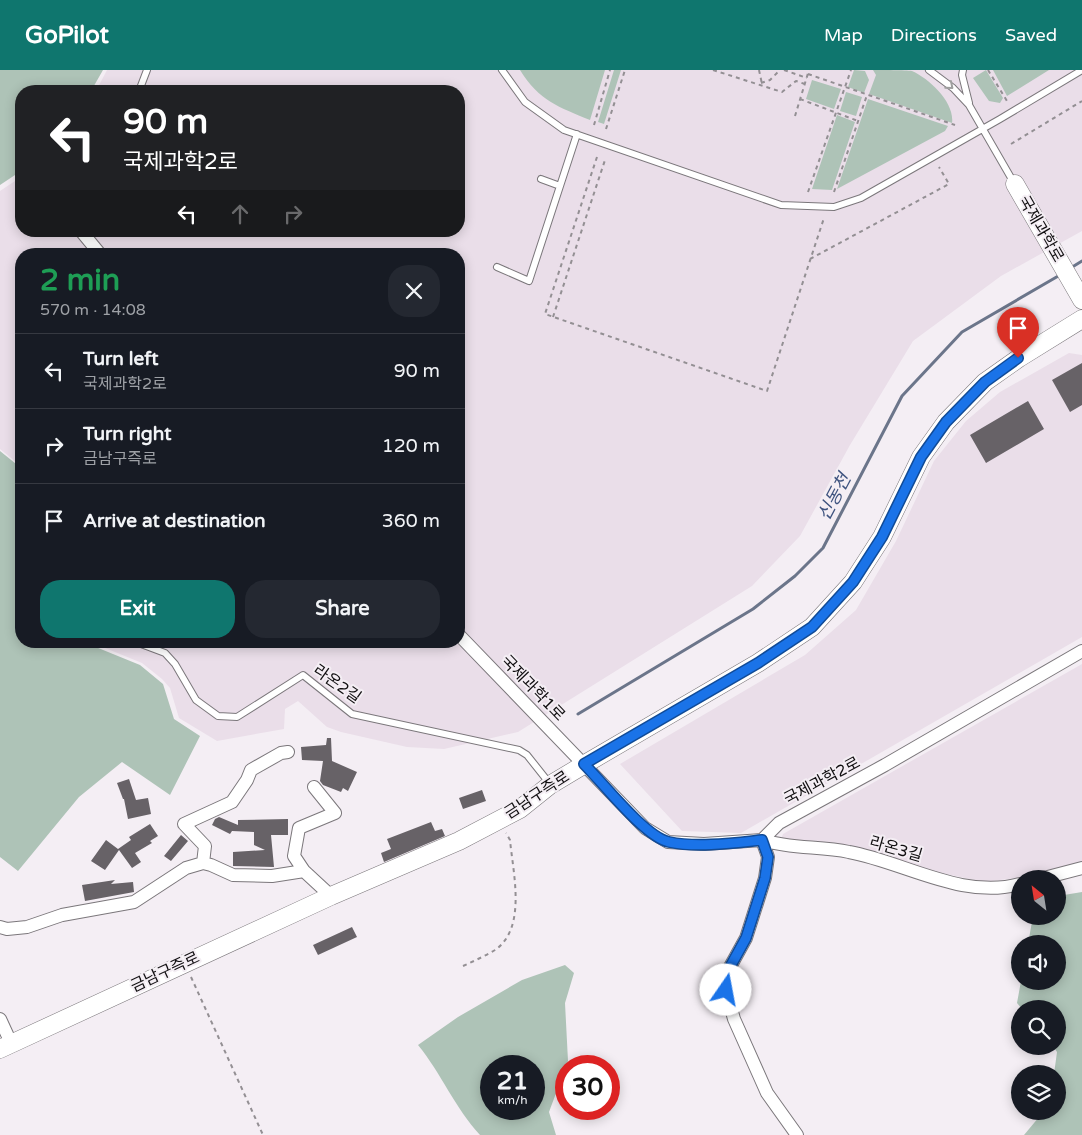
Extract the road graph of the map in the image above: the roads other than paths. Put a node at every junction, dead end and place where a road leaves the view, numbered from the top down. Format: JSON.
{"nodes":[{"id":1,"x":147,"y":70,"type":"edge"},
{"id":2,"x":502,"y":70,"type":"edge"},
{"id":3,"x":929,"y":70,"type":"edge"},
{"id":4,"x":963,"y":70,"type":"edge"},
{"id":5,"x":1082,"y":70,"type":"edge"},
{"id":6,"x":141,"y":85,"type":"edge"},
{"id":7,"x":969,"y":105,"type":"junction"},
{"id":8,"x":982,"y":129,"type":"junction"},
{"id":9,"x":577,"y":134,"type":"junction"},
{"id":10,"x":541,"y":179,"type":"dead end"},
{"id":11,"x":1015,"y":184,"type":"joint"},
{"id":12,"x":560,"y":186,"type":"junction"},
{"id":13,"x":86,"y":237,"type":"edge"},
{"id":14,"x":95,"y":248,"type":"edge"},
{"id":15,"x":497,"y":268,"type":"dead end"},
{"id":16,"x":1082,"y":300,"type":"edge"},
{"id":17,"x":1082,"y":319,"type":"edge"},
{"id":18,"x":465,"y":641,"type":"edge"},
{"id":19,"x":153,"y":648,"type":"edge"},
{"id":20,"x":1082,"y":651,"type":"edge"},
{"id":21,"x":288,"y":752,"type":"dead end"},
{"id":22,"x":584,"y":764,"type":"junction"},
{"id":23,"x":550,"y":785,"type":"junction"},
{"id":24,"x":314,"y":787,"type":"dead end"},
{"id":25,"x":762,"y":840,"type":"junction"},
{"id":26,"x":203,"y":863,"type":"junction"},
{"id":27,"x":1082,"y":868,"type":"edge"},
{"id":28,"x":304,"y":871,"type":"junction"},
{"id":29,"x":1066,"y":872,"type":"edge"},
{"id":30,"x":1011,"y":886,"type":"edge"},
{"id":31,"x":331,"y":896,"type":"junction"},
{"id":32,"x":0,"y":927,"type":"edge"},
{"id":33,"x":0,"y":1019,"type":"edge"},
{"id":34,"x":6,"y":1046,"type":"edge"},
{"id":35,"x":797,"y":1135,"type":"edge"}],
"edges":[{"from":1,"to":6,"type":"lane"},
{"from":2,"to":9,"type":"lane"},
{"from":3,"to":7,"type":"lane","one_way":true},
{"from":4,"to":7,"type":"lane"},
{"from":5,"to":8,"type":"lane"},
{"from":7,"to":8,"type":"lane"},
{"from":8,"to":9,"type":"lane"},
{"from":8,"to":11,"type":"lane"},
{"from":9,"to":12,"type":"lane"},
{"from":10,"to":12,"type":"lane"},
{"from":11,"to":16,"type":"main road","name":"국제과학로"},
{"from":12,"to":15,"type":"lane"},
{"from":13,"to":14,"type":"street"},
{"from":17,"to":22,"type":"main road","name":"금남구즉로"},
{"from":18,"to":22,"type":"street","name":"국제과학1로"},
{"from":19,"to":23,"type":"lane","name":"라온2길"},
{"from":20,"to":25,"type":"street","name":"국제과학2로"},
{"from":21,"to":26,"type":"street"},
{"from":22,"to":23,"type":"main road","name":"금남구즉로"},
{"from":22,"to":25,"type":"street"},
{"from":23,"to":31,"type":"main road","name":"금남구즉로"},
{"from":24,"to":28,"type":"street"},
{"from":25,"to":30,"type":"street","name":"라온3길"},
{"from":25,"to":35,"type":"street"},
{"from":26,"to":28,"type":"street"},
{"from":26,"to":32,"type":"street"},
{"from":27,"to":29,"type":"street"},
{"from":28,"to":31,"type":"street"},
{"from":31,"to":34,"type":"main road","name":"금남구즉로"},
{"from":33,"to":34,"type":"street"}]}
